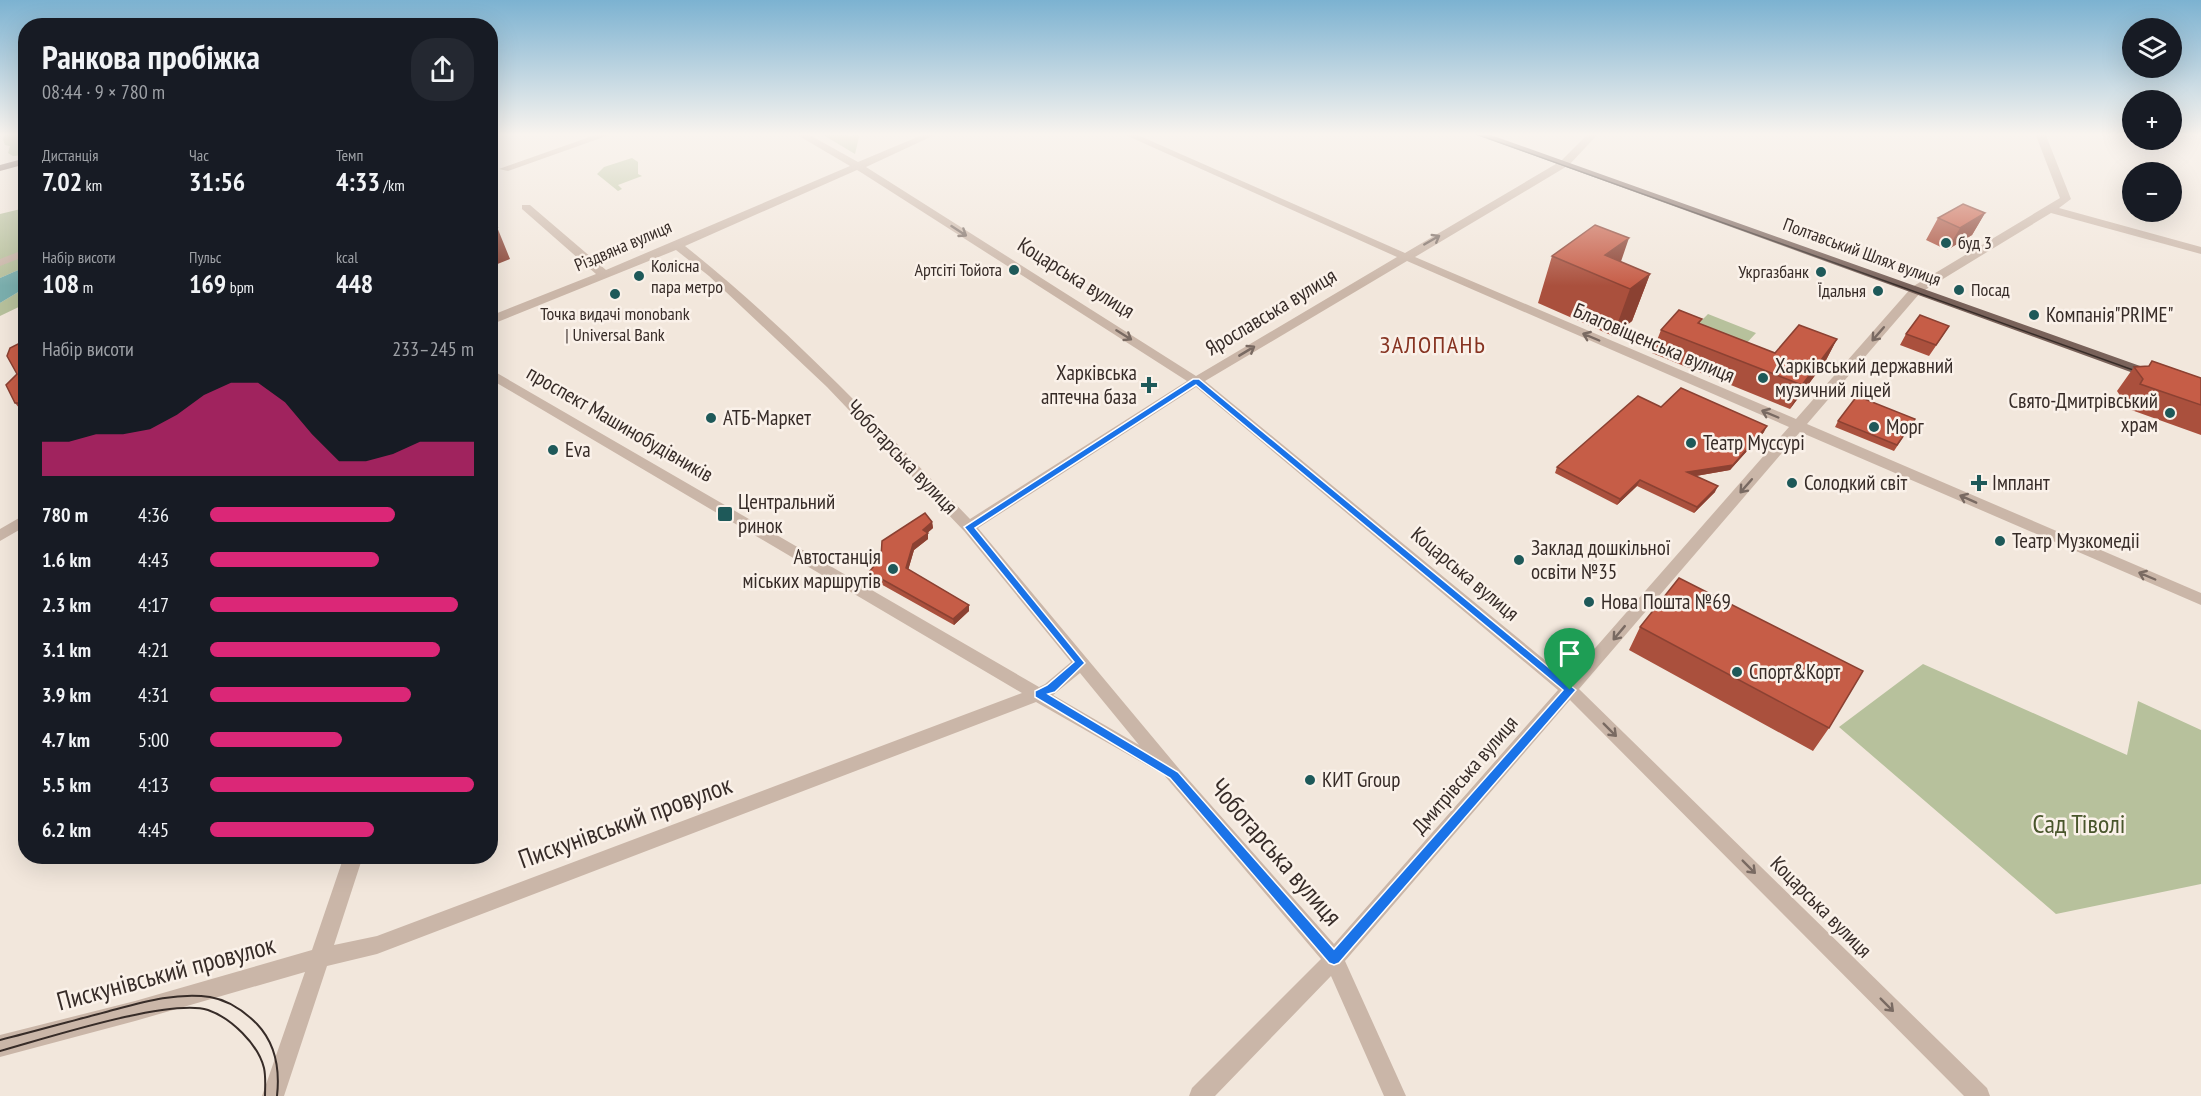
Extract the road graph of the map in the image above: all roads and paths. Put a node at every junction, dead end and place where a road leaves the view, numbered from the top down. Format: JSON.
{"nodes":[{"id":1,"x":815,"y":184,"type":"edge"},
{"id":2,"x":885,"y":184,"type":"edge"},
{"id":3,"x":1242,"y":184,"type":"edge"},
{"id":4,"x":1528,"y":184,"type":"edge"},
{"id":5,"x":1619,"y":184,"type":"edge"},
{"id":6,"x":2060,"y":184,"type":"edge"},
{"id":7,"x":526,"y":207,"type":"dead end"},
{"id":8,"x":2050,"y":209,"type":"junction"},
{"id":9,"x":677,"y":245,"type":"junction"},
{"id":10,"x":2201,"y":251,"type":"edge"},
{"id":11,"x":18,"y":255,"type":"edge"},
{"id":12,"x":1405,"y":256,"type":"junction"},
{"id":13,"x":0,"y":263,"type":"edge"},
{"id":14,"x":605,"y":274,"type":"junction"},
{"id":15,"x":1916,"y":290,"type":"junction"},
{"id":16,"x":498,"y":318,"type":"edge"},
{"id":17,"x":498,"y":378,"type":"edge"},
{"id":18,"x":1196,"y":381,"type":"junction"},
{"id":19,"x":2168,"y":381,"type":"edge"},
{"id":20,"x":1798,"y":425,"type":"junction"},
{"id":21,"x":18,"y":524,"type":"edge"},
{"id":22,"x":969,"y":527,"type":"junction"},
{"id":23,"x":0,"y":536,"type":"edge"},
{"id":24,"x":2201,"y":599,"type":"edge"},
{"id":25,"x":1080,"y":663,"type":"junction"},
{"id":26,"x":1570,"y":690,"type":"junction"},
{"id":27,"x":1039,"y":694,"type":"junction"},
{"id":28,"x":1174,"y":775,"type":"junction"},
{"id":29,"x":351,"y":864,"type":"edge"},
{"id":30,"x":319,"y":958,"type":"junction"},
{"id":31,"x":1334,"y":959,"type":"junction"},
{"id":32,"x":0,"y":1046,"type":"edge"},
{"id":33,"x":273,"y":1096,"type":"edge"},
{"id":34,"x":1200,"y":1096,"type":"edge"},
{"id":35,"x":1395,"y":1096,"type":"edge"},
{"id":36,"x":1979,"y":1096,"type":"edge"}],
"edges":[{"from":1,"to":9,"type":"street","name":"Різдвяна вулиця"},
{"from":2,"to":18,"type":"street","name":"Коцарська вулиця","one_way":true},
{"from":3,"to":12,"type":"street","name":"Благовіщенська вулиця"},
{"from":12,"to":4,"type":"street","name":"Ярославська вулиця","one_way":true},
{"from":5,"to":15,"type":"main road","name":"Полтавський Шлях вулиця"},
{"from":6,"to":8,"type":"street","name":"Дмитрівська вулиця"},
{"from":7,"to":14,"type":"street"},
{"from":8,"to":10,"type":"street"},
{"from":8,"to":15,"type":"street","name":"Дмитрівська вулиця"},
{"from":9,"to":14,"type":"street","name":"Різдвяна вулиця"},
{"from":9,"to":22,"type":"street","name":"Чоботарська вулиця"},
{"from":11,"to":13,"type":"street"},
{"from":18,"to":12,"type":"street","name":"Ярославська вулиця","one_way":true},
{"from":20,"to":12,"type":"street","name":"Благовіщенська вулиця","one_way":true},
{"from":14,"to":16,"type":"street","name":"Різдвяна вулиця"},
{"from":15,"to":19,"type":"main road","name":"Полтавський Шлях вулиця"},
{"from":15,"to":20,"type":"street","name":"Дмитрівська вулиця","one_way":true},
{"from":17,"to":27,"type":"street","name":"проспект Машинобудівників"},
{"from":18,"to":22,"type":"street","name":"Ярославська вулиця"},
{"from":18,"to":26,"type":"street","name":"Коцарська вулиця"},
{"from":24,"to":20,"type":"street","name":"Благовіщенська вулиця","one_way":true},
{"from":20,"to":26,"type":"street","name":"Дмитрівська вулиця","one_way":true},
{"from":21,"to":23,"type":"street"},
{"from":22,"to":25,"type":"street","name":"Чоботарська вулиця"},
{"from":25,"to":27,"type":"street","name":"Пискунівський провулок"},
{"from":25,"to":28,"type":"street","name":"Чоботарська вулиця"},
{"from":26,"to":31,"type":"street","name":"Дмитрівська вулиця"},
{"from":26,"to":36,"type":"street","name":"Коцарська вулиця","one_way":true},
{"from":27,"to":28,"type":"street","name":"Чоботарська вулиця"},
{"from":27,"to":30,"type":"street","name":"Пискунівський провулок"},
{"from":28,"to":31,"type":"street","name":"Чоботарська вулиця"},
{"from":29,"to":30,"type":"street"},
{"from":30,"to":32,"type":"street","name":"Пискунівський провулок"},
{"from":30,"to":33,"type":"street"},
{"from":31,"to":34,"type":"street","name":"Дмитрівська вулиця"},
{"from":31,"to":35,"type":"street","name":"Чоботарська вулиця"}]}
